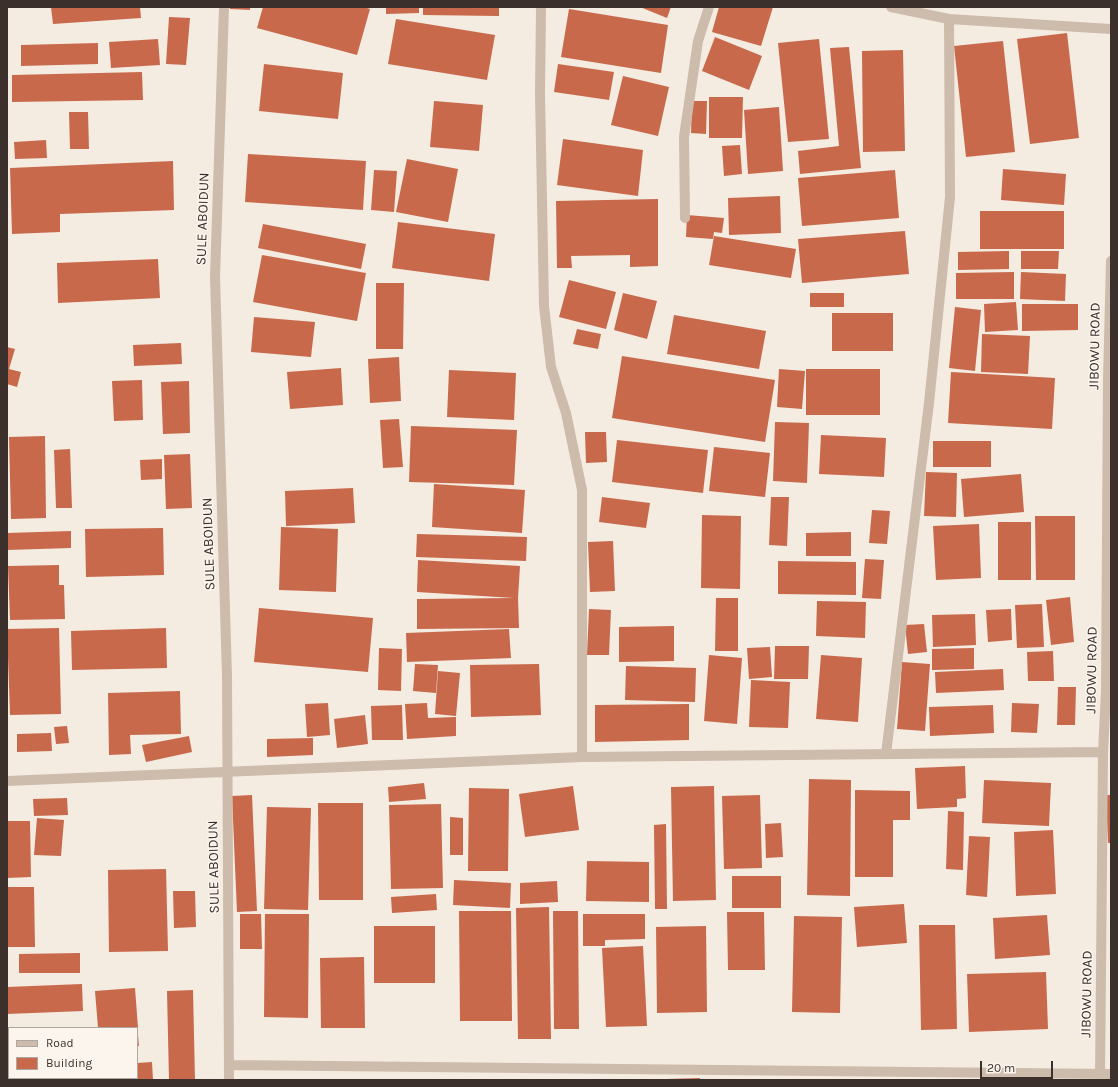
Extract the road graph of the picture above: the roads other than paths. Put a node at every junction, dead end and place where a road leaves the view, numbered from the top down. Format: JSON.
{"nodes":[{"id":1,"x":224,"y":7,"type":"edge"},
{"id":2,"x":541,"y":7,"type":"edge"},
{"id":3,"x":709,"y":7,"type":"edge"},
{"id":4,"x":891,"y":7,"type":"edge"},
{"id":5,"x":949,"y":19,"type":"junction"},
{"id":6,"x":1111,"y":29,"type":"edge"},
{"id":7,"x":685,"y":218,"type":"dead end"},
{"id":8,"x":1111,"y":261,"type":"edge"},
{"id":9,"x":1109,"y":692,"type":"edge"},
{"id":10,"x":1104,"y":752,"type":"junction"},
{"id":11,"x":886,"y":754,"type":"junction"},
{"id":12,"x":582,"y":757,"type":"junction"},
{"id":13,"x":227,"y":772,"type":"junction"},
{"id":14,"x":7,"y":780,"type":"edge"},
{"id":15,"x":230,"y":1064,"type":"junction"},
{"id":16,"x":1111,"y":1074,"type":"edge"},
{"id":17,"x":1100,"y":1077,"type":"edge"},
{"id":18,"x":229,"y":1080,"type":"edge"}],
"edges":[{"from":1,"to":13,"type":"street","name":"SULE ABOIDUN"},
{"from":2,"to":12,"type":"street"},
{"from":3,"to":7,"type":"street"},
{"from":4,"to":5,"type":"street"},
{"from":5,"to":6,"type":"street"},
{"from":5,"to":11,"type":"street"},
{"from":8,"to":9,"type":"street","name":"JIBOWU ROAD"},
{"from":9,"to":10,"type":"street","name":"JIBOWU ROAD"},
{"from":10,"to":11,"type":"street"},
{"from":10,"to":17,"type":"street","name":"JIBOWU ROAD"},
{"from":11,"to":12,"type":"street"},
{"from":12,"to":13,"type":"street"},
{"from":13,"to":14,"type":"street"},
{"from":13,"to":15,"type":"street","name":"SULE ABOIDUN"},
{"from":15,"to":17,"type":"street"},
{"from":15,"to":18,"type":"street","name":"SULE ABOIDUN"},
{"from":16,"to":17,"type":"street"}]}
